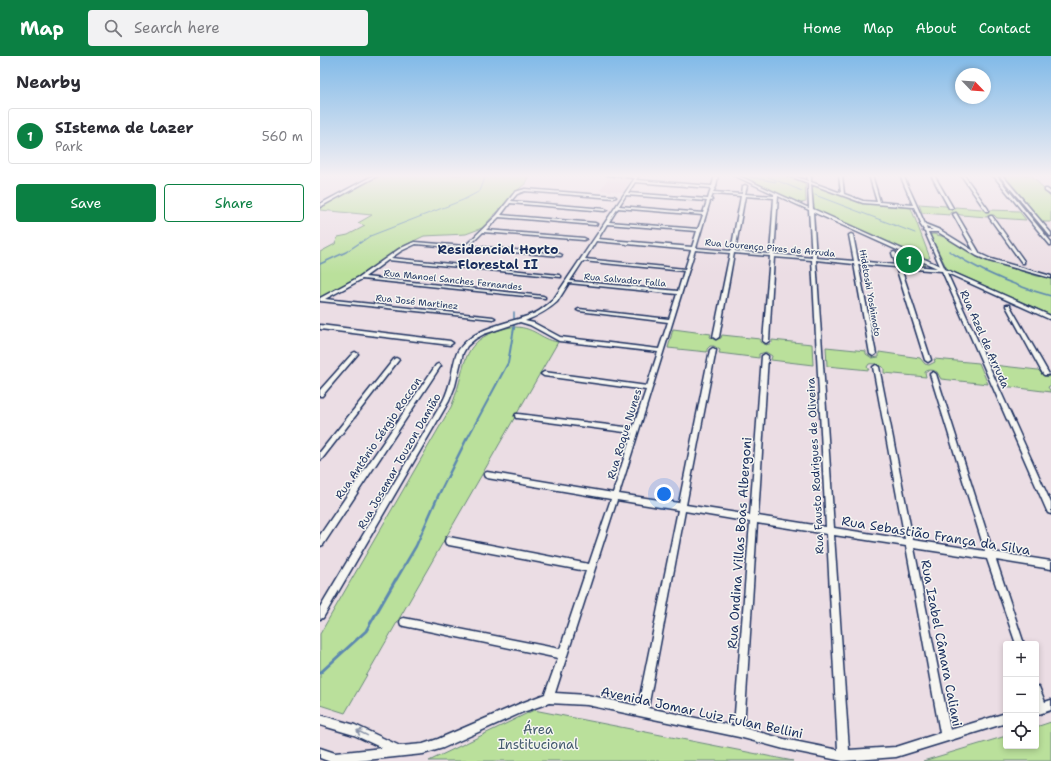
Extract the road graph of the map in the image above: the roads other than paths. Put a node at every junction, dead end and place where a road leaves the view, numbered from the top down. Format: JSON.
{"nodes":[{"id":1,"x":504,"y":208,"type":"edge"},
{"id":2,"x":580,"y":208,"type":"edge"},
{"id":3,"x":616,"y":208,"type":"edge"},
{"id":4,"x":628,"y":208,"type":"edge"},
{"id":5,"x":707,"y":208,"type":"edge"},
{"id":6,"x":742,"y":208,"type":"edge"},
{"id":7,"x":775,"y":208,"type":"edge"},
{"id":8,"x":811,"y":208,"type":"edge"},
{"id":9,"x":813,"y":208,"type":"edge"},
{"id":10,"x":915,"y":208,"type":"edge"},
{"id":11,"x":1021,"y":208,"type":"edge"},
{"id":12,"x":1028,"y":208,"type":"edge"},
{"id":13,"x":605,"y":210,"type":"dead end"},
{"id":14,"x":705,"y":214,"type":"junction"},
{"id":15,"x":955,"y":214,"type":"dead end"},
{"id":16,"x":822,"y":215,"type":"junction"},
{"id":17,"x":498,"y":216,"type":"junction"},
{"id":18,"x":991,"y":217,"type":"dead end"},
{"id":19,"x":811,"y":218,"type":"junction"},
{"id":20,"x":608,"y":222,"type":"junction"},
{"id":21,"x":595,"y":224,"type":"dead end"},
{"id":22,"x":922,"y":224,"type":"junction"},
{"id":23,"x":850,"y":227,"type":"junction"},
{"id":24,"x":483,"y":230,"type":"junction"},
{"id":25,"x":700,"y":230,"type":"junction"},
{"id":26,"x":925,"y":231,"type":"junction"},
{"id":27,"x":938,"y":231,"type":"junction"},
{"id":28,"x":860,"y":232,"type":"junction"},
{"id":29,"x":851,"y":235,"type":"junction"},
{"id":30,"x":1051,"y":235,"type":"edge"},
{"id":31,"x":584,"y":239,"type":"dead end"},
{"id":32,"x":596,"y":240,"type":"junction"},
{"id":33,"x":971,"y":242,"type":"junction"},
{"id":34,"x":1051,"y":244,"type":"edge"},
{"id":35,"x":466,"y":246,"type":"junction"},
{"id":36,"x":892,"y":246,"type":"junction"},
{"id":37,"x":974,"y":247,"type":"junction"},
{"id":38,"x":966,"y":248,"type":"junction"},
{"id":39,"x":694,"y":249,"type":"junction"},
{"id":40,"x":902,"y":251,"type":"junction"},
{"id":41,"x":733,"y":252,"type":"junction"},
{"id":42,"x":894,"y":253,"type":"junction"},
{"id":43,"x":560,"y":255,"type":"dead end"},
{"id":44,"x":978,"y":255,"type":"junction"},
{"id":45,"x":772,"y":256,"type":"junction"},
{"id":46,"x":388,"y":259,"type":"junction"},
{"id":47,"x":937,"y":259,"type":"junction"},
{"id":48,"x":583,"y":260,"type":"junction"},
{"id":49,"x":814,"y":260,"type":"junction"},
{"id":50,"x":1023,"y":262,"type":"junction"},
{"id":51,"x":856,"y":263,"type":"junction"},
{"id":52,"x":928,"y":263,"type":"junction"},
{"id":53,"x":898,"y":266,"type":"junction"},
{"id":54,"x":1019,"y":268,"type":"junction"},
{"id":55,"x":687,"y":270,"type":"junction"},
{"id":56,"x":942,"y":270,"type":"junction"},
{"id":57,"x":1029,"y":271,"type":"junction"},
{"id":58,"x":559,"y":276,"type":"dead end"},
{"id":59,"x":1051,"y":277,"type":"edge"},
{"id":60,"x":361,"y":278,"type":"junction"},
{"id":61,"x":960,"y":278,"type":"junction"},
{"id":62,"x":948,"y":281,"type":"junction"},
{"id":63,"x":568,"y":282,"type":"junction"},
{"id":64,"x":680,"y":293,"type":"junction"},
{"id":65,"x":329,"y":295,"type":"junction"},
{"id":66,"x":1000,"y":295,"type":"junction"},
{"id":67,"x":543,"y":297,"type":"dead end"},
{"id":68,"x":321,"y":300,"type":"edge"},
{"id":69,"x":338,"y":301,"type":"junction"},
{"id":70,"x":1017,"y":303,"type":"junction"},
{"id":71,"x":1008,"y":306,"type":"junction"},
{"id":72,"x":579,"y":310,"type":"dead end"},
{"id":73,"x":493,"y":318,"type":"dead end"},
{"id":74,"x":1051,"y":318,"type":"edge"},
{"id":75,"x":521,"y":321,"type":"junction"},
{"id":76,"x":671,"y":321,"type":"junction"},
{"id":77,"x":320,"y":327,"type":"edge"},
{"id":78,"x":716,"y":337,"type":"dead end"},
{"id":79,"x":766,"y":341,"type":"dead end"},
{"id":80,"x":450,"y":343,"type":"dead end"},
{"id":81,"x":714,"y":350,"type":"dead end"},
{"id":82,"x":661,"y":351,"type":"junction"},
{"id":83,"x":355,"y":354,"type":"dead end"},
{"id":84,"x":873,"y":354,"type":"dead end"},
{"id":85,"x":765,"y":356,"type":"dead end"},
{"id":86,"x":396,"y":360,"type":"dead end"},
{"id":87,"x":928,"y":360,"type":"dead end"},
{"id":88,"x":438,"y":366,"type":"dead end"},
{"id":89,"x":876,"y":367,"type":"dead end"},
{"id":90,"x":544,"y":374,"type":"dead end"},
{"id":91,"x":932,"y":374,"type":"dead end"},
{"id":92,"x":1046,"y":374,"type":"dead end"},
{"id":93,"x":649,"y":388,"type":"junction"},
{"id":94,"x":320,"y":394,"type":"edge"},
{"id":95,"x":518,"y":416,"type":"dead end"},
{"id":96,"x":635,"y":431,"type":"junction"},
{"id":97,"x":320,"y":457,"type":"edge"},
{"id":98,"x":487,"y":475,"type":"dead end"},
{"id":99,"x":615,"y":496,"type":"junction"},
{"id":100,"x":683,"y":507,"type":"junction"},
{"id":101,"x":1051,"y":511,"type":"edge"},
{"id":102,"x":754,"y":519,"type":"junction"},
{"id":103,"x":830,"y":530,"type":"junction"},
{"id":104,"x":449,"y":541,"type":"dead end"},
{"id":105,"x":320,"y":542,"type":"edge"},
{"id":106,"x":910,"y":544,"type":"junction"},
{"id":107,"x":990,"y":555,"type":"junction"},
{"id":108,"x":1051,"y":564,"type":"edge"},
{"id":109,"x":591,"y":568,"type":"junction"},
{"id":110,"x":320,"y":615,"type":"edge"},
{"id":111,"x":404,"y":622,"type":"dead end"},
{"id":112,"x":1019,"y":641,"type":"edge"},
{"id":113,"x":562,"y":654,"type":"junction"},
{"id":114,"x":549,"y":698,"type":"junction"},
{"id":115,"x":1039,"y":698,"type":"edge"},
{"id":116,"x":1043,"y":708,"type":"edge"},
{"id":117,"x":642,"y":712,"type":"junction"},
{"id":118,"x":1003,"y":719,"type":"edge"},
{"id":119,"x":320,"y":720,"type":"edge"},
{"id":120,"x":739,"y":732,"type":"junction"},
{"id":121,"x":946,"y":736,"type":"junction"},
{"id":122,"x":397,"y":750,"type":"junction"},
{"id":123,"x":320,"y":753,"type":"edge"},
{"id":124,"x":844,"y":756,"type":"junction"}],
"edges":[{"from":1,"to":17,"type":"street"},
{"from":2,"to":13,"type":"street"},
{"from":3,"to":20,"type":"street","name":"Rua Josemar Touzon Damião"},
{"from":4,"to":14,"type":"street"},
{"from":5,"to":14,"type":"street","name":"Rua Roque Nunes"},
{"from":6,"to":41,"type":"street"},
{"from":7,"to":45,"type":"street"},
{"from":8,"to":19,"type":"street","name":"Rua Fausto Rodrigues de Oliveira"},
{"from":9,"to":16,"type":"street"},
{"from":10,"to":22,"type":"street","name":"Rua Azel de Arruda"},
{"from":11,"to":34,"type":"street"},
{"from":12,"to":30,"type":"street"},
{"from":14,"to":25,"type":"street","name":"Rua Roque Nunes"},
{"from":15,"to":33,"type":"street"},
{"from":16,"to":19,"type":"street"},
{"from":16,"to":23,"type":"street"},
{"from":17,"to":21,"type":"street"},
{"from":17,"to":24,"type":"street"},
{"from":18,"to":50,"type":"street"},
{"from":19,"to":49,"type":"street","name":"Rua Fausto Rodrigues de Oliveira"},
{"from":20,"to":25,"type":"street"},
{"from":20,"to":32,"type":"street","name":"Rua Josemar Touzon Damião"},
{"from":22,"to":26,"type":"street","name":"Rua Azel de Arruda"},
{"from":22,"to":27,"type":"street"},
{"from":23,"to":28,"type":"street"},
{"from":23,"to":29,"type":"street","name":"Hidetoshi Yoshimoto"},
{"from":24,"to":31,"type":"street"},
{"from":24,"to":35,"type":"street"},
{"from":25,"to":39,"type":"street","name":"Rua Roque Nunes"},
{"from":26,"to":27,"type":"street"},
{"from":26,"to":47,"type":"street","name":"Rua Azel de Arruda"},
{"from":27,"to":38,"type":"street"},
{"from":28,"to":29,"type":"street","name":"Hidetoshi Yoshimoto"},
{"from":28,"to":36,"type":"street"},
{"from":29,"to":51,"type":"street","name":"Hidetoshi Yoshimoto"},
{"from":32,"to":39,"type":"street","name":"Rua Lourenço Pires de Arruda"},
{"from":32,"to":48,"type":"street","name":"Rua Josemar Touzon Damião"},
{"from":33,"to":37,"type":"street"},
{"from":33,"to":38,"type":"street"},
{"from":35,"to":43,"type":"street"},
{"from":35,"to":46,"type":"street"},
{"from":36,"to":40,"type":"street"},
{"from":36,"to":42,"type":"street"},
{"from":37,"to":38,"type":"street"},
{"from":37,"to":44,"type":"street"},
{"from":38,"to":44,"type":"street"},
{"from":39,"to":41,"type":"street","name":"Rua Lourenço Pires de Arruda"},
{"from":39,"to":55,"type":"street","name":"Rua Roque Nunes"},
{"from":40,"to":42,"type":"street"},
{"from":40,"to":52,"type":"street"},
{"from":41,"to":45,"type":"street","name":"Rua Lourenço Pires de Arruda"},
{"from":41,"to":78,"type":"street"},
{"from":42,"to":53,"type":"street"},
{"from":44,"to":54,"type":"street"},
{"from":45,"to":49,"type":"street","name":"Rua Lourenço Pires de Arruda"},
{"from":45,"to":79,"type":"street"},
{"from":46,"to":58,"type":"street"},
{"from":46,"to":60,"type":"street"},
{"from":47,"to":52,"type":"street"},
{"from":47,"to":56,"type":"street","name":"Rua Azel de Arruda"},
{"from":48,"to":55,"type":"street"},
{"from":48,"to":63,"type":"street","name":"Rua Josemar Touzon Damião"},
{"from":49,"to":51,"type":"street","name":"Rua Lourenço Pires de Arruda"},
{"from":49,"to":103,"type":"street","name":"Rua Fausto Rodrigues de Oliveira"},
{"from":50,"to":54,"type":"street"},
{"from":50,"to":57,"type":"street"},
{"from":51,"to":53,"type":"street","name":"Rua Lourenço Pires de Arruda"},
{"from":51,"to":84,"type":"street","name":"Hidetoshi Yoshimoto"},
{"from":52,"to":56,"type":"street"},
{"from":53,"to":56,"type":"street","name":"Rua Lourenço Pires de Arruda"},
{"from":53,"to":87,"type":"street"},
{"from":54,"to":57,"type":"street"},
{"from":55,"to":64,"type":"street","name":"Rua Roque Nunes"},
{"from":56,"to":61,"type":"street"},
{"from":56,"to":62,"type":"street","name":"Rua Azel de Arruda"},
{"from":57,"to":59,"type":"street"},
{"from":60,"to":65,"type":"street"},
{"from":60,"to":67,"type":"street","name":"Rua Manoel Sanches Fernandes"},
{"from":61,"to":62,"type":"street"},
{"from":61,"to":66,"type":"street"},
{"from":62,"to":101,"type":"street","name":"Rua Azel de Arruda"},
{"from":63,"to":64,"type":"street","name":"Rua Salvador Falla"},
{"from":63,"to":75,"type":"street","name":"Rua Josemar Touzon Damião"},
{"from":64,"to":76,"type":"street","name":"Rua Roque Nunes"},
{"from":65,"to":68,"type":"street"},
{"from":65,"to":69,"type":"street","name":"Rua José Martinez"},
{"from":66,"to":70,"type":"street"},
{"from":66,"to":71,"type":"street"},
{"from":68,"to":69,"type":"street","name":"Rua José Martinez"},
{"from":69,"to":73,"type":"street","name":"Rua José Martinez"},
{"from":70,"to":71,"type":"street"},
{"from":70,"to":74,"type":"street"},
{"from":71,"to":92,"type":"street"},
{"from":72,"to":76,"type":"street"},
{"from":75,"to":82,"type":"street"},
{"from":75,"to":110,"type":"street","name":"Rua Josemar Touzon Damião"},
{"from":76,"to":82,"type":"street","name":"Rua Roque Nunes"},
{"from":77,"to":80,"type":"street"},
{"from":81,"to":100,"type":"street"},
{"from":82,"to":93,"type":"street","name":"Rua Roque Nunes"},
{"from":83,"to":94,"type":"street"},
{"from":85,"to":102,"type":"street","name":"Rua Ondina Villas Boas Albergoni"},
{"from":86,"to":97,"type":"street"},
{"from":88,"to":105,"type":"street","name":"Rua Antônio Sérgio Roccon"},
{"from":89,"to":106,"type":"street","name":"Rua Izabel Câmara Caliani"},
{"from":90,"to":93,"type":"street"},
{"from":91,"to":107,"type":"street"},
{"from":93,"to":96,"type":"street","name":"Rua Roque Nunes"},
{"from":95,"to":96,"type":"street"},
{"from":96,"to":99,"type":"street","name":"Rua Roque Nunes"},
{"from":98,"to":99,"type":"street","name":"Rua Sebastião França da Silva"},
{"from":99,"to":100,"type":"street","name":"Rua Sebastião França da Silva"},
{"from":99,"to":109,"type":"street","name":"Rua Roque Nunes"},
{"from":100,"to":102,"type":"street","name":"Rua Sebastião França da Silva"},
{"from":100,"to":117,"type":"street"},
{"from":102,"to":103,"type":"street","name":"Rua Sebastião França da Silva"},
{"from":102,"to":120,"type":"street","name":"Rua Ondina Villas Boas Albergoni"},
{"from":103,"to":106,"type":"street","name":"Rua Sebastião França da Silva"},
{"from":103,"to":124,"type":"street","name":"Rua Fausto Rodrigues de Oliveira"},
{"from":104,"to":109,"type":"street"},
{"from":106,"to":107,"type":"street","name":"Rua Sebastião França da Silva"},
{"from":106,"to":121,"type":"street","name":"Rua Izabel Câmara Caliani"},
{"from":107,"to":108,"type":"street","name":"Rua Sebastião França da Silva"},
{"from":107,"to":112,"type":"street"},
{"from":109,"to":113,"type":"street","name":"Rua Roque Nunes"},
{"from":111,"to":113,"type":"street"},
{"from":113,"to":114,"type":"street","name":"Rua Roque Nunes"},
{"from":114,"to":117,"type":"street","name":"Avenida Jomar Luiz Fulan Bellini"},
{"from":114,"to":122,"type":"street","name":"Avenida Jomar Luiz Fulan Bellini"},
{"from":115,"to":116,"type":"street"},
{"from":117,"to":120,"type":"street","name":"Avenida Jomar Luiz Fulan Bellini"},
{"from":118,"to":121,"type":"street","name":"Avenida Jomar Luiz Fulan Bellini"},
{"from":122,"to":119,"type":"street","one_way":true},
{"from":120,"to":124,"type":"street","name":"Avenida Jomar Luiz Fulan Bellini"},
{"from":121,"to":124,"type":"street","name":"Avenida Jomar Luiz Fulan Bellini"},
{"from":122,"to":123,"type":"street","name":"Avenida Jomar Luiz Fulan Bellini"}]}
